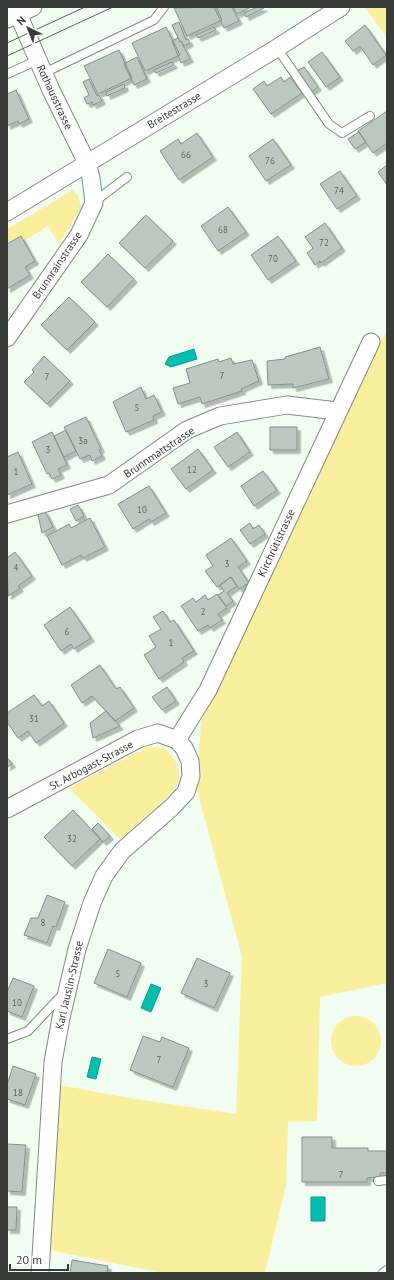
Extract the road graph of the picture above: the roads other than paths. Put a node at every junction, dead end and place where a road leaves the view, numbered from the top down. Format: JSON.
{"nodes":[{"id":1,"x":164,"y":7,"type":"edge"},
{"id":2,"x":341,"y":7,"type":"edge"},
{"id":3,"x":18,"y":12,"type":"edge"},
{"id":4,"x":277,"y":48,"type":"junction"},
{"id":5,"x":41,"y":66,"type":"junction"},
{"id":6,"x":7,"y":74,"type":"edge"},
{"id":7,"x":370,"y":116,"type":"dead end"},
{"id":8,"x":87,"y":163,"type":"junction"},
{"id":9,"x":127,"y":177,"type":"dead end"},
{"id":10,"x":94,"y":203,"type":"junction"},
{"id":11,"x":7,"y":212,"type":"edge"},
{"id":12,"x":7,"y":338,"type":"edge"},
{"id":13,"x":371,"y":342,"type":"dead end"},
{"id":14,"x":337,"y":411,"type":"junction"},
{"id":15,"x":7,"y":514,"type":"edge"},
{"id":16,"x":176,"y":740,"type":"junction"},
{"id":17,"x":7,"y":809,"type":"edge"},
{"id":18,"x":67,"y":990,"type":"junction"},
{"id":19,"x":7,"y":1039,"type":"edge"},
{"id":20,"x":387,"y":1180,"type":"edge"},
{"id":21,"x":378,"y":1181,"type":"dead end"},
{"id":22,"x":387,"y":1270,"type":"edge"},
{"id":23,"x":40,"y":1273,"type":"edge"},
{"id":24,"x":383,"y":1273,"type":"edge"}],
"edges":[{"from":1,"to":5,"type":"lane"},
{"from":2,"to":4,"type":"street","name":"Breitestrasse"},
{"from":3,"to":5,"type":"street","name":"Rothausstrasse"},
{"from":4,"to":7,"type":"lane"},
{"from":4,"to":8,"type":"street","name":"Breitestrasse"},
{"from":5,"to":6,"type":"lane"},
{"from":5,"to":8,"type":"street","name":"Rothausstrasse"},
{"from":8,"to":10,"type":"street"},
{"from":8,"to":11,"type":"street","name":"Breitestrasse"},
{"from":9,"to":10,"type":"lane"},
{"from":10,"to":12,"type":"street","name":"Brunnrainstrasse"},
{"from":13,"to":14,"type":"street","name":"Kirchrütistrasse"},
{"from":14,"to":15,"type":"street","name":"Brunnmattstrasse"},
{"from":14,"to":16,"type":"street","name":"Kirchrütistrasse"},
{"from":16,"to":17,"type":"street","name":"St. Arbogast-Strasse"},
{"from":16,"to":18,"type":"street","name":"Karl Jauslin-Strasse"},
{"from":18,"to":19,"type":"lane"},
{"from":18,"to":23,"type":"street","name":"Karl Jauslin-Strasse"},
{"from":20,"to":21,"type":"lane"},
{"from":22,"to":24,"type":"lane"}]}
